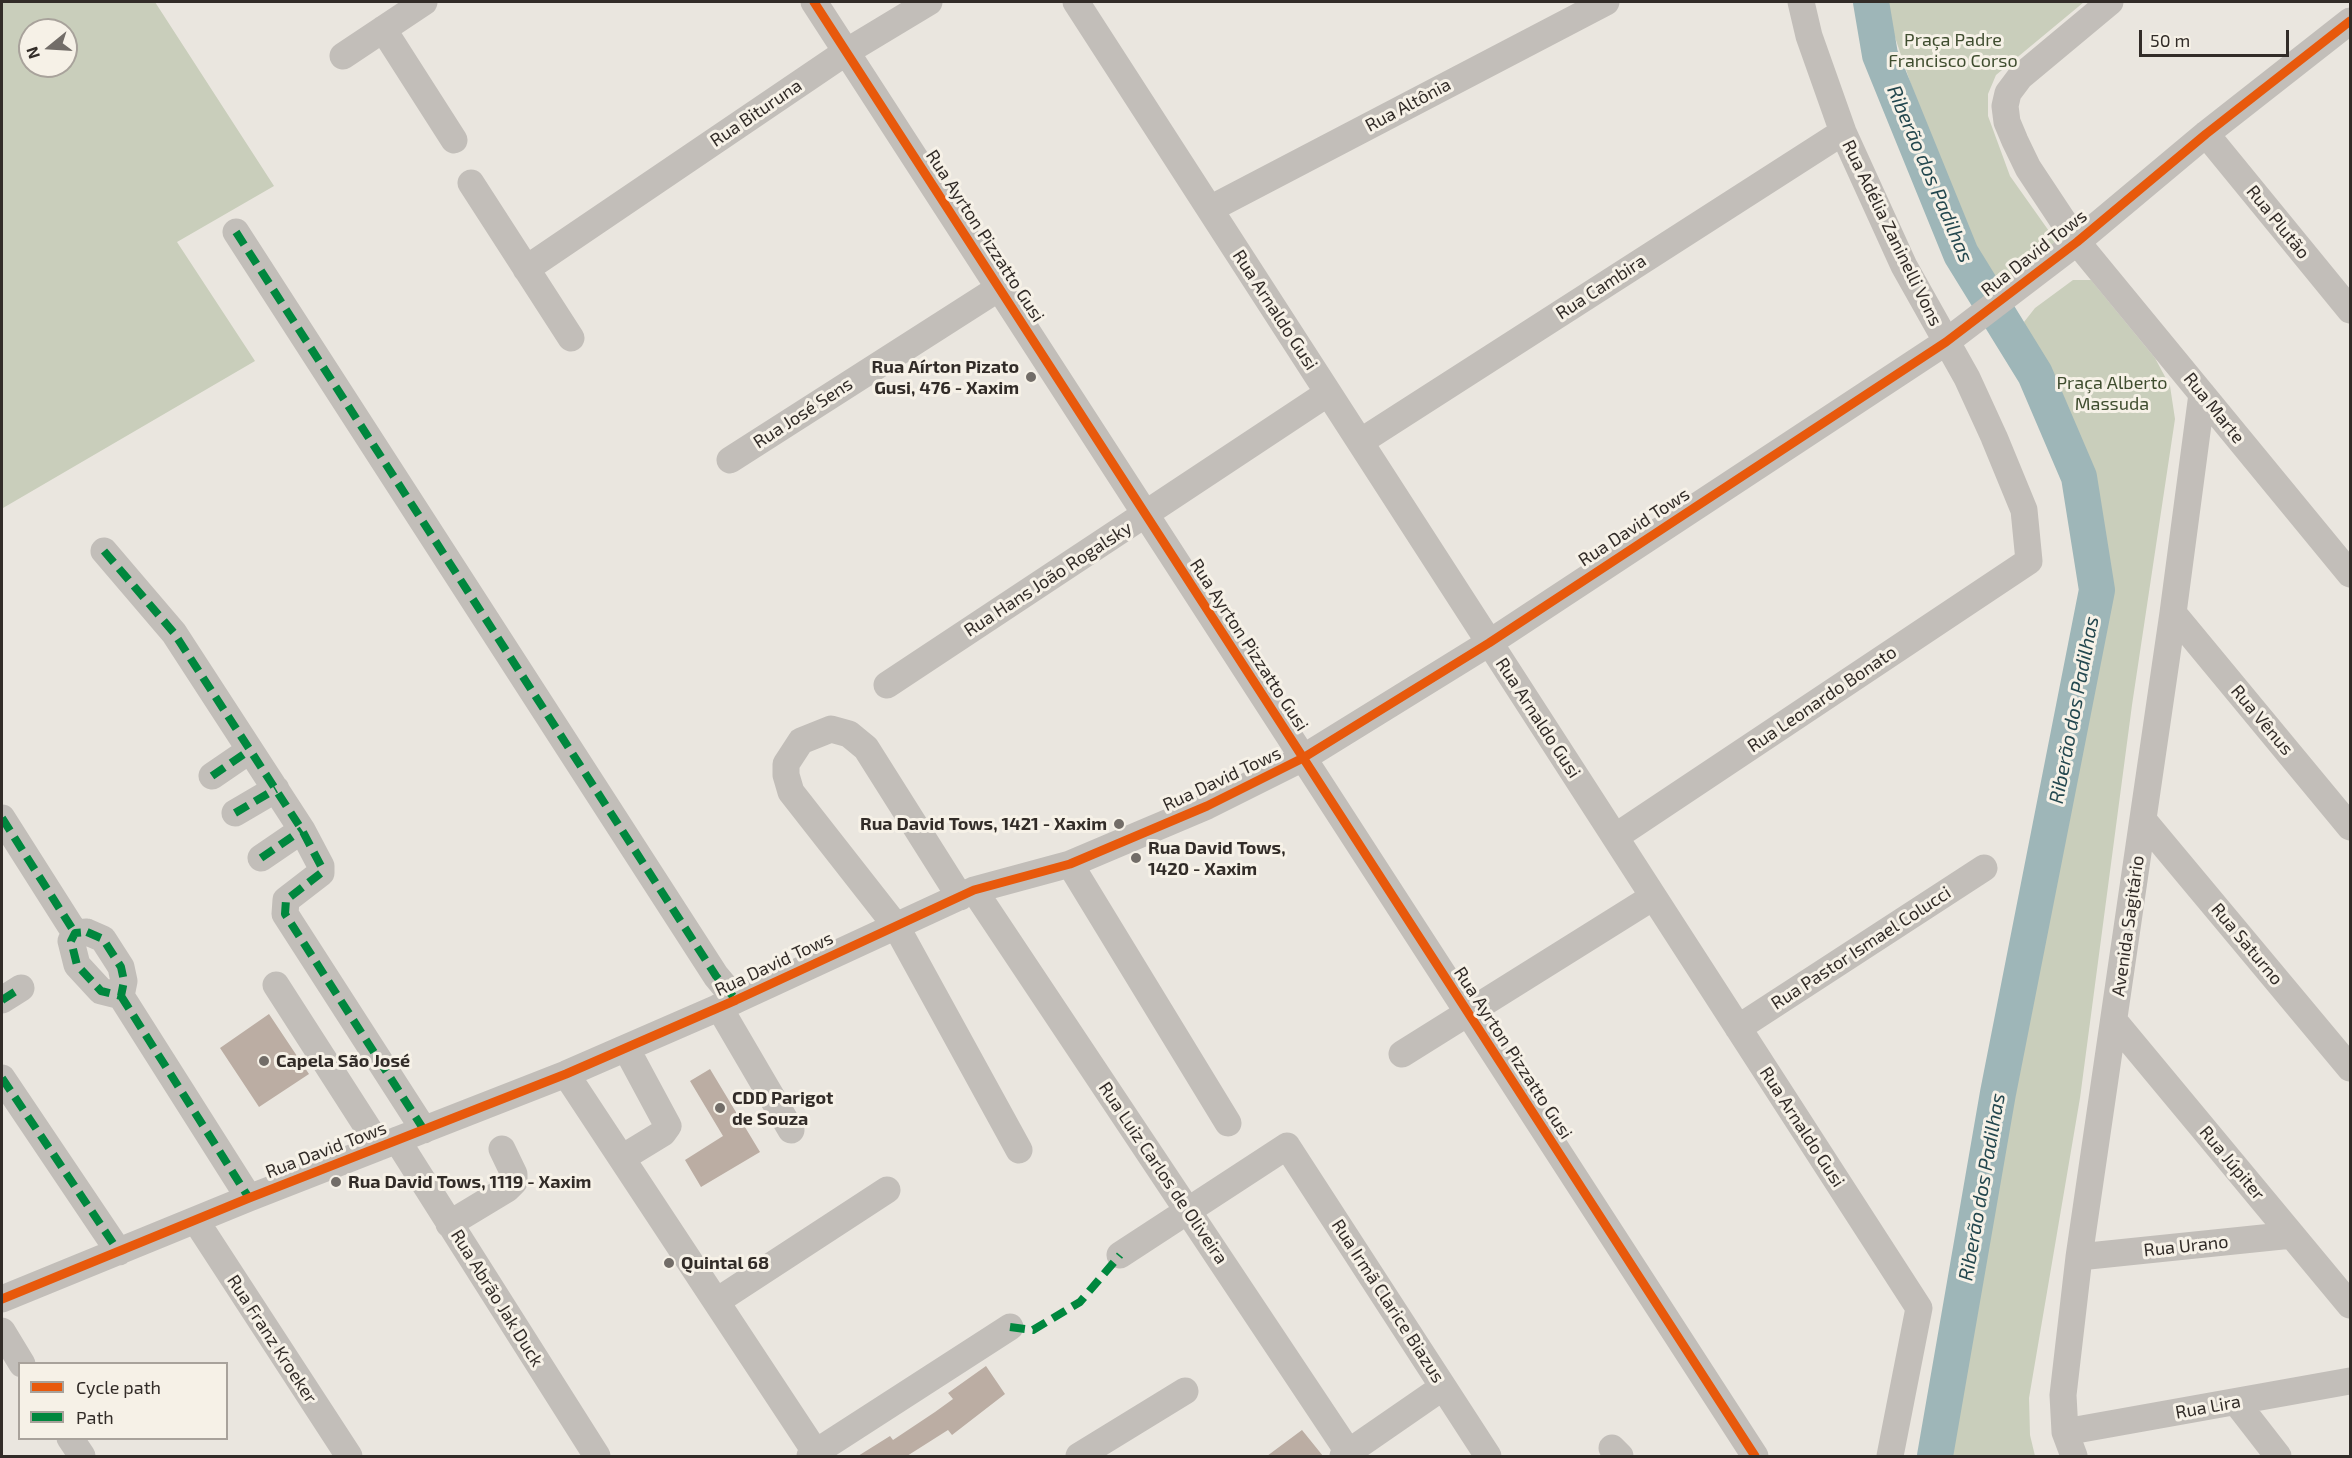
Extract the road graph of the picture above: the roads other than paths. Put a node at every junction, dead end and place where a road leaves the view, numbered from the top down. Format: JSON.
{"nodes":[{"id":1,"x":424,"y":2,"type":"edge"},
{"id":2,"x":814,"y":2,"type":"edge"},
{"id":3,"x":929,"y":2,"type":"edge"},
{"id":4,"x":1076,"y":2,"type":"edge"},
{"id":5,"x":1606,"y":2,"type":"edge"},
{"id":6,"x":1801,"y":2,"type":"edge"},
{"id":7,"x":2110,"y":2,"type":"edge"},
{"id":8,"x":383,"y":29,"type":"junction"},
{"id":9,"x":2345,"y":36,"type":"edge"},
{"id":10,"x":846,"y":52,"type":"junction"},
{"id":11,"x":343,"y":56,"type":"dead end"},
{"id":12,"x":1843,"y":132,"type":"junction"},
{"id":13,"x":2206,"y":134,"type":"junction"},
{"id":14,"x":454,"y":140,"type":"dead end"},
{"id":15,"x":471,"y":183,"type":"dead end"},
{"id":16,"x":1210,"y":209,"type":"junction"},
{"id":17,"x":237,"y":231,"type":"dead end"},
{"id":18,"x":2077,"y":242,"type":"junction"},
{"id":19,"x":526,"y":268,"type":"junction"},
{"id":20,"x":999,"y":288,"type":"junction"},
{"id":21,"x":2350,"y":310,"type":"edge"},
{"id":22,"x":571,"y":338,"type":"dead end"},
{"id":23,"x":1946,"y":342,"type":"junction"},
{"id":24,"x":1328,"y":393,"type":"junction"},
{"id":25,"x":2202,"y":394,"type":"junction"},
{"id":26,"x":1360,"y":442,"type":"junction"},
{"id":27,"x":730,"y":460,"type":"dead end"},
{"id":28,"x":1145,"y":514,"type":"junction"},
{"id":29,"x":104,"y":551,"type":"dead end"},
{"id":30,"x":2029,"y":561,"type":"joint"},
{"id":31,"x":2350,"y":574,"type":"edge"},
{"id":32,"x":2173,"y":613,"type":"junction"},
{"id":33,"x":1490,"y":643,"type":"junction"},
{"id":34,"x":887,"y":685,"type":"dead end"},
{"id":35,"x":250,"y":750,"type":"junction"},
{"id":36,"x":1303,"y":758,"type":"junction"},
{"id":37,"x":212,"y":776,"type":"dead end"},
{"id":38,"x":276,"y":789,"type":"junction"},
{"id":39,"x":235,"y":813,"type":"dead end"},
{"id":40,"x":2,"y":818,"type":"edge"},
{"id":41,"x":2143,"y":820,"type":"junction"},
{"id":42,"x":2350,"y":827,"type":"edge"},
{"id":43,"x":302,"y":830,"type":"junction"},
{"id":44,"x":1615,"y":837,"type":"junction"},
{"id":45,"x":261,"y":858,"type":"dead end"},
{"id":46,"x":1070,"y":864,"type":"junction"},
{"id":47,"x":1984,"y":868,"type":"dead end"},
{"id":48,"x":967,"y":893,"type":"junction"},
{"id":49,"x":1653,"y":897,"type":"junction"},
{"id":50,"x":896,"y":926,"type":"junction"},
{"id":51,"x":75,"y":933,"type":"junction"},
{"id":52,"x":276,"y":985,"type":"dead end"},
{"id":53,"x":122,"y":996,"type":"junction"},
{"id":54,"x":727,"y":1004,"type":"junction"},
{"id":55,"x":1468,"y":1013,"type":"junction"},
{"id":56,"x":2114,"y":1021,"type":"junction"},
{"id":57,"x":1738,"y":1028,"type":"junction"},
{"id":58,"x":626,"y":1048,"type":"junction"},
{"id":59,"x":1402,"y":1054,"type":"dead end"},
{"id":60,"x":2350,"y":1068,"type":"edge"},
{"id":61,"x":566,"y":1074,"type":"junction"},
{"id":62,"x":2,"y":1078,"type":"edge"},
{"id":63,"x":1228,"y":1124,"type":"dead end"},
{"id":64,"x":424,"y":1130,"type":"junction"},
{"id":65,"x":791,"y":1130,"type":"dead end"},
{"id":66,"x":388,"y":1143,"type":"junction"},
{"id":67,"x":502,"y":1149,"type":"dead end"},
{"id":68,"x":1019,"y":1150,"type":"dead end"},
{"id":69,"x":621,"y":1158,"type":"junction"},
{"id":70,"x":887,"y":1190,"type":"dead end"},
{"id":71,"x":249,"y":1198,"type":"junction"},
{"id":72,"x":1188,"y":1212,"type":"junction"},
{"id":73,"x":196,"y":1221,"type":"junction"},
{"id":74,"x":449,"y":1224,"type":"junction"},
{"id":75,"x":2292,"y":1235,"type":"junction"},
{"id":76,"x":120,"y":1252,"type":"junction"},
{"id":77,"x":1120,"y":1255,"type":"dead end"},
{"id":78,"x":2079,"y":1257,"type":"junction"},
{"id":79,"x":2,"y":1299,"type":"edge"},
{"id":80,"x":717,"y":1301,"type":"junction"},
{"id":81,"x":2350,"y":1305,"type":"edge"},
{"id":82,"x":1010,"y":1327,"type":"dead end"},
{"id":83,"x":2,"y":1331,"type":"edge"},
{"id":84,"x":21,"y":1362,"type":"edge"},
{"id":85,"x":2350,"y":1381,"type":"edge"},
{"id":86,"x":1443,"y":1387,"type":"junction"},
{"id":87,"x":1185,"y":1391,"type":"dead end"},
{"id":88,"x":2236,"y":1402,"type":"junction"},
{"id":89,"x":71,"y":1440,"type":"edge"},
{"id":90,"x":2070,"y":1444,"type":"edge"},
{"id":91,"x":815,"y":1455,"type":"edge"},
{"id":92,"x":1348,"y":1455,"type":"edge"},
{"id":93,"x":82,"y":1456,"type":"edge"},
{"id":94,"x":349,"y":1456,"type":"edge"},
{"id":95,"x":597,"y":1456,"type":"edge"},
{"id":96,"x":1079,"y":1456,"type":"edge"},
{"id":97,"x":1488,"y":1456,"type":"edge"},
{"id":98,"x":1755,"y":1456,"type":"edge"},
{"id":99,"x":1890,"y":1456,"type":"edge"},
{"id":100,"x":2278,"y":1456,"type":"edge"}],
"edges":[{"from":1,"to":8,"type":"street"},
{"from":2,"to":10,"type":"street","name":"Rua Ayrton Pizzatto Gusi"},
{"from":3,"to":10,"type":"street","name":"Rua Bituruna"},
{"from":4,"to":16,"type":"street","name":"Rua Arnaldo Gusi"},
{"from":5,"to":16,"type":"street","name":"Rua Altônia"},
{"from":6,"to":12,"type":"street","name":"Rua Adélia Zaninelli Vons"},
{"from":7,"to":18,"type":"street","name":"Rua Marte"},
{"from":8,"to":11,"type":"street"},
{"from":8,"to":14,"type":"street"},
{"from":9,"to":13,"type":"street","name":"Rua David Tows"},
{"from":10,"to":19,"type":"street","name":"Rua Bituruna"},
{"from":10,"to":20,"type":"street","name":"Rua Ayrton Pizzatto Gusi"},
{"from":12,"to":23,"type":"street","name":"Rua Adélia Zaninelli Vons"},
{"from":12,"to":26,"type":"street","name":"Rua Cambira"},
{"from":13,"to":18,"type":"street","name":"Rua David Tows"},
{"from":13,"to":21,"type":"street","name":"Rua Plutão"},
{"from":15,"to":19,"type":"street"},
{"from":16,"to":24,"type":"street","name":"Rua Arnaldo Gusi"},
{"from":17,"to":54,"type":"street"},
{"from":18,"to":23,"type":"street","name":"Rua David Tows"},
{"from":18,"to":25,"type":"street","name":"Rua Marte"},
{"from":19,"to":22,"type":"street"},
{"from":20,"to":27,"type":"street","name":"Rua José Sens"},
{"from":20,"to":28,"type":"street","name":"Rua Ayrton Pizzatto Gusi"},
{"from":23,"to":30,"type":"street","name":"Rua Adélia Zaninelli Vons"},
{"from":23,"to":33,"type":"street","name":"Rua David Tows"},
{"from":24,"to":26,"type":"street","name":"Rua Arnaldo Gusi"},
{"from":24,"to":28,"type":"street","name":"Rua Hans João Rogalsky"},
{"from":25,"to":31,"type":"street","name":"Rua Marte"},
{"from":25,"to":32,"type":"street","name":"Avenida Sagitário"},
{"from":26,"to":33,"type":"street","name":"Rua Arnaldo Gusi"},
{"from":28,"to":34,"type":"street","name":"Rua Hans João Rogalsky"},
{"from":28,"to":36,"type":"street","name":"Rua Ayrton Pizzatto Gusi"},
{"from":29,"to":35,"type":"street"},
{"from":30,"to":44,"type":"street","name":"Rua Leonardo Bonato"},
{"from":32,"to":41,"type":"street","name":"Avenida Sagitário"},
{"from":32,"to":42,"type":"street","name":"Rua Vênus"},
{"from":33,"to":36,"type":"street","name":"Rua David Tows"},
{"from":33,"to":44,"type":"street","name":"Rua Arnaldo Gusi"},
{"from":35,"to":37,"type":"street"},
{"from":35,"to":38,"type":"street"},
{"from":36,"to":46,"type":"street","name":"Rua David Tows"},
{"from":36,"to":55,"type":"street","name":"Rua Ayrton Pizzatto Gusi"},
{"from":38,"to":39,"type":"street"},
{"from":38,"to":43,"type":"street"},
{"from":40,"to":51,"type":"street"},
{"from":41,"to":56,"type":"street","name":"Avenida Sagitário"},
{"from":41,"to":60,"type":"street","name":"Rua Saturno"},
{"from":43,"to":45,"type":"street"},
{"from":43,"to":64,"type":"street"},
{"from":44,"to":49,"type":"street","name":"Rua Arnaldo Gusi"},
{"from":46,"to":48,"type":"street","name":"Rua David Tows"},
{"from":46,"to":63,"type":"street"},
{"from":47,"to":57,"type":"street","name":"Rua Pastor Ismael Colucci"},
{"from":48,"to":50,"type":"street","name":"Rua David Tows"},
{"from":48,"to":50,"type":"street","name":"Rua Luiz Carlos de Oliveira"},
{"from":48,"to":72,"type":"street","name":"Rua Luiz Carlos de Oliveira"},
{"from":49,"to":55,"type":"street"},
{"from":49,"to":57,"type":"street","name":"Rua Arnaldo Gusi"},
{"from":50,"to":54,"type":"street","name":"Rua David Tows"},
{"from":50,"to":68,"type":"street"},
{"from":51,"to":53,"type":"street"},
{"from":51,"to":53,"type":"street"},
{"from":52,"to":66,"type":"street","name":"Rua Abrão Jak Duck"},
{"from":53,"to":71,"type":"street"},
{"from":54,"to":58,"type":"street","name":"Rua David Tows"},
{"from":54,"to":65,"type":"street"},
{"from":55,"to":59,"type":"street"},
{"from":55,"to":98,"type":"street","name":"Rua Ayrton Pizzatto Gusi"},
{"from":56,"to":75,"type":"street","name":"Rua Júpiter"},
{"from":56,"to":78,"type":"street","name":"Avenida Sagitário"},
{"from":57,"to":99,"type":"street","name":"Rua Arnaldo Gusi"},
{"from":58,"to":61,"type":"street","name":"Rua David Tows"},
{"from":58,"to":69,"type":"street"},
{"from":61,"to":64,"type":"street","name":"Rua David Tows"},
{"from":61,"to":69,"type":"street"},
{"from":62,"to":76,"type":"street"},
{"from":64,"to":66,"type":"street","name":"Rua David Tows"},
{"from":66,"to":71,"type":"street","name":"Rua David Tows"},
{"from":66,"to":74,"type":"street","name":"Rua Abrão Jak Duck"},
{"from":67,"to":74,"type":"street"},
{"from":69,"to":80,"type":"street"},
{"from":70,"to":80,"type":"street"},
{"from":71,"to":73,"type":"street","name":"Rua David Tows"},
{"from":72,"to":77,"type":"street"},
{"from":72,"to":86,"type":"street","name":"Rua Irmã Clarice Biazus"},
{"from":72,"to":92,"type":"street","name":"Rua Luiz Carlos de Oliveira"},
{"from":73,"to":76,"type":"street","name":"Rua David Tows"},
{"from":73,"to":94,"type":"street","name":"Rua Franz Kroeker"},
{"from":74,"to":95,"type":"street","name":"Rua Abrão Jak Duck"},
{"from":75,"to":78,"type":"street","name":"Rua Urano"},
{"from":75,"to":81,"type":"street","name":"Rua Júpiter"},
{"from":76,"to":79,"type":"street","name":"Rua David Tows"},
{"from":78,"to":90,"type":"street","name":"Avenida Sagitário"},
{"from":80,"to":91,"type":"street"},
{"from":82,"to":91,"type":"street"},
{"from":83,"to":84,"type":"street"},
{"from":85,"to":88,"type":"street","name":"Rua Lira"},
{"from":86,"to":92,"type":"street"},
{"from":86,"to":97,"type":"street","name":"Rua Irmã Clarice Biazus"},
{"from":87,"to":96,"type":"street"},
{"from":88,"to":90,"type":"street","name":"Rua Lira"},
{"from":88,"to":100,"type":"street"},
{"from":89,"to":93,"type":"street"}]}
